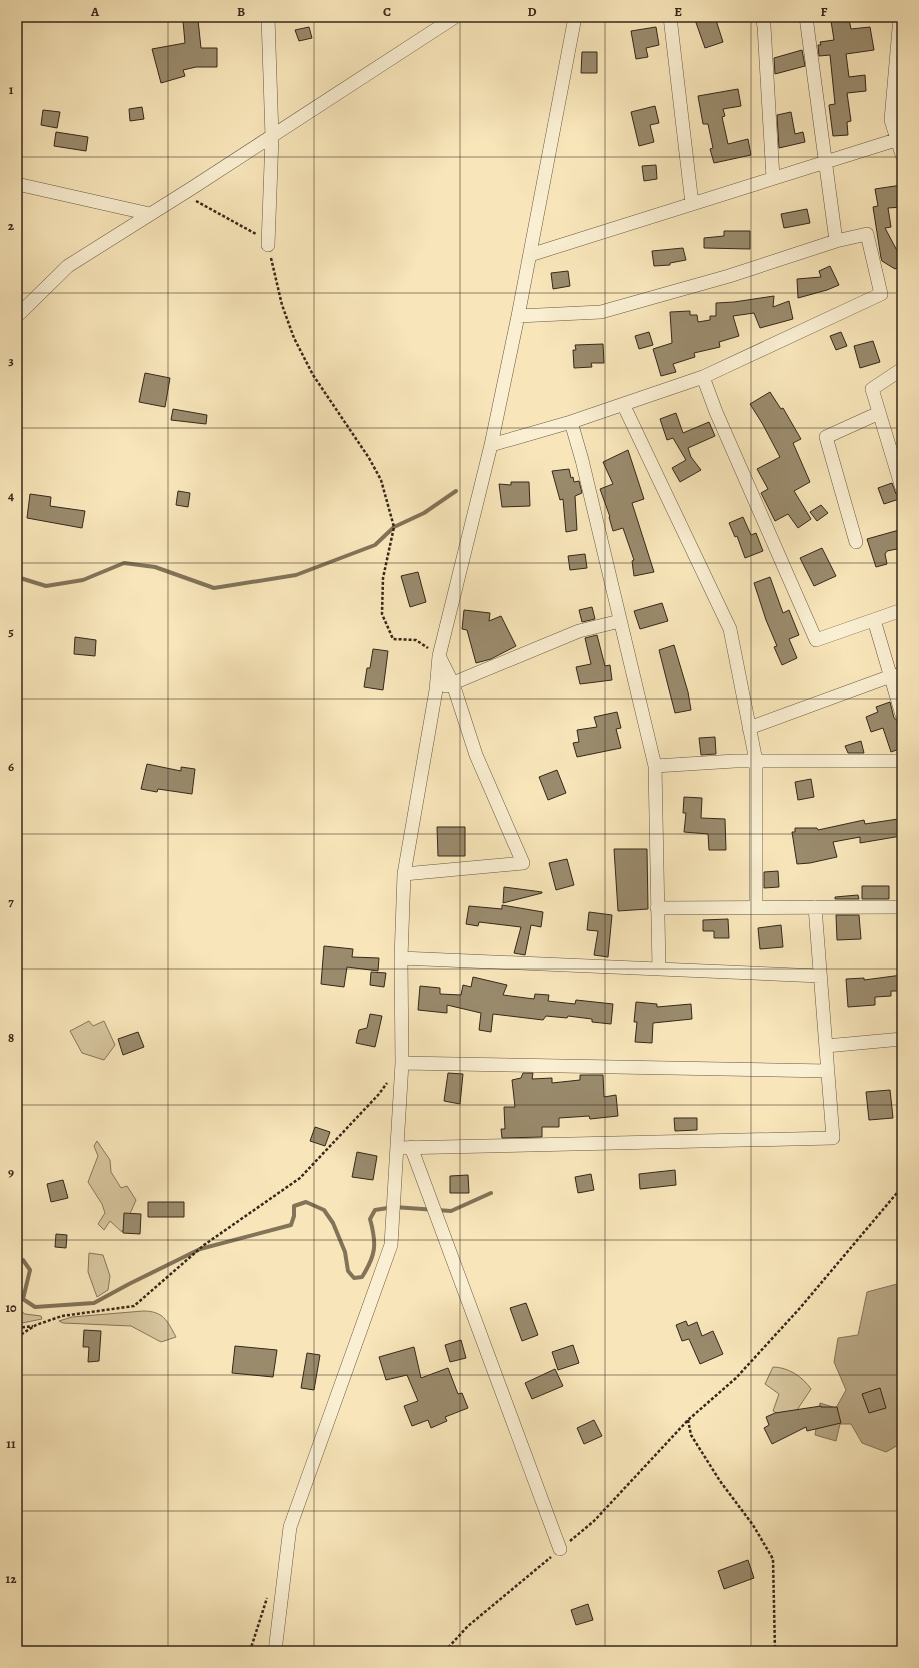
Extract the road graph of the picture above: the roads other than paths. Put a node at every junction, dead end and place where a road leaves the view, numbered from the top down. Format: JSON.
{"nodes":[{"id":1,"x":268,"y":17,"type":"edge"},
{"id":2,"x":455,"y":17,"type":"edge"},
{"id":3,"x":575,"y":17,"type":"edge"},
{"id":4,"x":670,"y":17,"type":"edge"},
{"id":5,"x":762,"y":17,"type":"edge"},
{"id":6,"x":806,"y":17,"type":"edge"},
{"id":7,"x":900,"y":22,"type":"edge"},
{"id":8,"x":272,"y":136,"type":"junction"},
{"id":9,"x":899,"y":138,"type":"edge"},
{"id":10,"x":902,"y":155,"type":"edge"},
{"id":11,"x":825,"y":162,"type":"junction"},
{"id":12,"x":773,"y":178,"type":"junction"},
{"id":13,"x":17,"y":184,"type":"edge"},
{"id":14,"x":692,"y":204,"type":"junction"},
{"id":15,"x":150,"y":214,"type":"junction"},
{"id":16,"x":836,"y":241,"type":"junction"},
{"id":17,"x":268,"y":245,"type":"road end"},
{"id":18,"x":530,"y":254,"type":"junction"},
{"id":19,"x":17,"y":316,"type":"edge"},
{"id":20,"x":518,"y":316,"type":"junction"},
{"id":21,"x":902,"y":369,"type":"edge"},
{"id":22,"x":703,"y":377,"type":"junction"},
{"id":23,"x":623,"y":404,"type":"junction"},
{"id":24,"x":879,"y":413,"type":"junction"},
{"id":25,"x":570,"y":422,"type":"junction"},
{"id":26,"x":491,"y":445,"type":"junction"},
{"id":27,"x":902,"y":488,"type":"edge"},
{"id":28,"x":856,"y":542,"type":"dead end"},
{"id":29,"x":902,"y":610,"type":"edge"},
{"id":30,"x":874,"y":620,"type":"junction"},
{"id":31,"x":620,"y":621,"type":"junction"},
{"id":32,"x":439,"y":656,"type":"junction"},
{"id":33,"x":896,"y":675,"type":"edge"},
{"id":34,"x":453,"y":684,"type":"junction"},
{"id":35,"x":436,"y":690,"type":"junction"},
{"id":36,"x":902,"y":715,"type":"edge"},
{"id":37,"x":749,"y":728,"type":"junction"},
{"id":38,"x":756,"y":761,"type":"junction"},
{"id":39,"x":902,"y":761,"type":"edge"},
{"id":40,"x":655,"y":766,"type":"junction"},
{"id":41,"x":404,"y":874,"type":"junction"},
{"id":42,"x":756,"y":907,"type":"junction"},
{"id":43,"x":815,"y":907,"type":"junction"},
{"id":44,"x":902,"y":907,"type":"edge"},
{"id":45,"x":657,"y":908,"type":"junction"},
{"id":46,"x":401,"y":958,"type":"junction"},
{"id":47,"x":659,"y":969,"type":"junction"},
{"id":48,"x":820,"y":976,"type":"junction"},
{"id":49,"x":902,"y":1039,"type":"edge"},
{"id":50,"x":826,"y":1046,"type":"junction"},
{"id":51,"x":402,"y":1063,"type":"junction"},
{"id":52,"x":828,"y":1071,"type":"junction"},
{"id":53,"x":397,"y":1148,"type":"junction"},
{"id":54,"x":411,"y":1148,"type":"junction"},
{"id":55,"x":560,"y":1549,"type":"road end"},
{"id":56,"x":275,"y":1651,"type":"edge"}],
"edges":[{"from":1,"to":8,"type":"street"},
{"from":2,"to":8,"type":"street"},
{"from":3,"to":18,"type":"street"},
{"from":4,"to":14,"type":"street"},
{"from":5,"to":12,"type":"street"},
{"from":6,"to":11,"type":"street"},
{"from":7,"to":9,"type":"street"},
{"from":8,"to":15,"type":"street"},
{"from":8,"to":17,"type":"street"},
{"from":9,"to":10,"type":"street"},
{"from":9,"to":11,"type":"street"},
{"from":11,"to":12,"type":"street"},
{"from":11,"to":16,"type":"street"},
{"from":12,"to":14,"type":"street"},
{"from":13,"to":15,"type":"street"},
{"from":14,"to":18,"type":"street"},
{"from":15,"to":19,"type":"street"},
{"from":16,"to":20,"type":"street"},
{"from":16,"to":22,"type":"street"},
{"from":18,"to":20,"type":"street"},
{"from":20,"to":26,"type":"street"},
{"from":21,"to":24,"type":"street"},
{"from":22,"to":23,"type":"street"},
{"from":22,"to":30,"type":"street"},
{"from":23,"to":25,"type":"street"},
{"from":23,"to":37,"type":"street"},
{"from":24,"to":27,"type":"street"},
{"from":24,"to":28,"type":"street"},
{"from":25,"to":26,"type":"street"},
{"from":25,"to":31,"type":"street"},
{"from":26,"to":32,"type":"street"},
{"from":29,"to":30,"type":"street"},
{"from":30,"to":33,"type":"street"},
{"from":31,"to":34,"type":"street"},
{"from":31,"to":40,"type":"street"},
{"from":32,"to":34,"type":"street"},
{"from":32,"to":35,"type":"street"},
{"from":33,"to":36,"type":"street"},
{"from":33,"to":37,"type":"street"},
{"from":34,"to":35,"type":"street"},
{"from":34,"to":41,"type":"street"},
{"from":35,"to":41,"type":"street"},
{"from":37,"to":38,"type":"street"},
{"from":38,"to":39,"type":"street"},
{"from":38,"to":40,"type":"street"},
{"from":38,"to":42,"type":"street"},
{"from":40,"to":45,"type":"street"},
{"from":41,"to":46,"type":"street"},
{"from":42,"to":43,"type":"street"},
{"from":42,"to":45,"type":"street"},
{"from":43,"to":44,"type":"street"},
{"from":43,"to":48,"type":"street"},
{"from":45,"to":47,"type":"street"},
{"from":46,"to":47,"type":"street"},
{"from":46,"to":51,"type":"street"},
{"from":47,"to":48,"type":"street"},
{"from":48,"to":50,"type":"street"},
{"from":49,"to":50,"type":"street"},
{"from":50,"to":52,"type":"street"},
{"from":51,"to":52,"type":"street"},
{"from":51,"to":53,"type":"street"},
{"from":52,"to":54,"type":"street"},
{"from":53,"to":54,"type":"street"},
{"from":53,"to":56,"type":"street"},
{"from":54,"to":55,"type":"street"}]}
